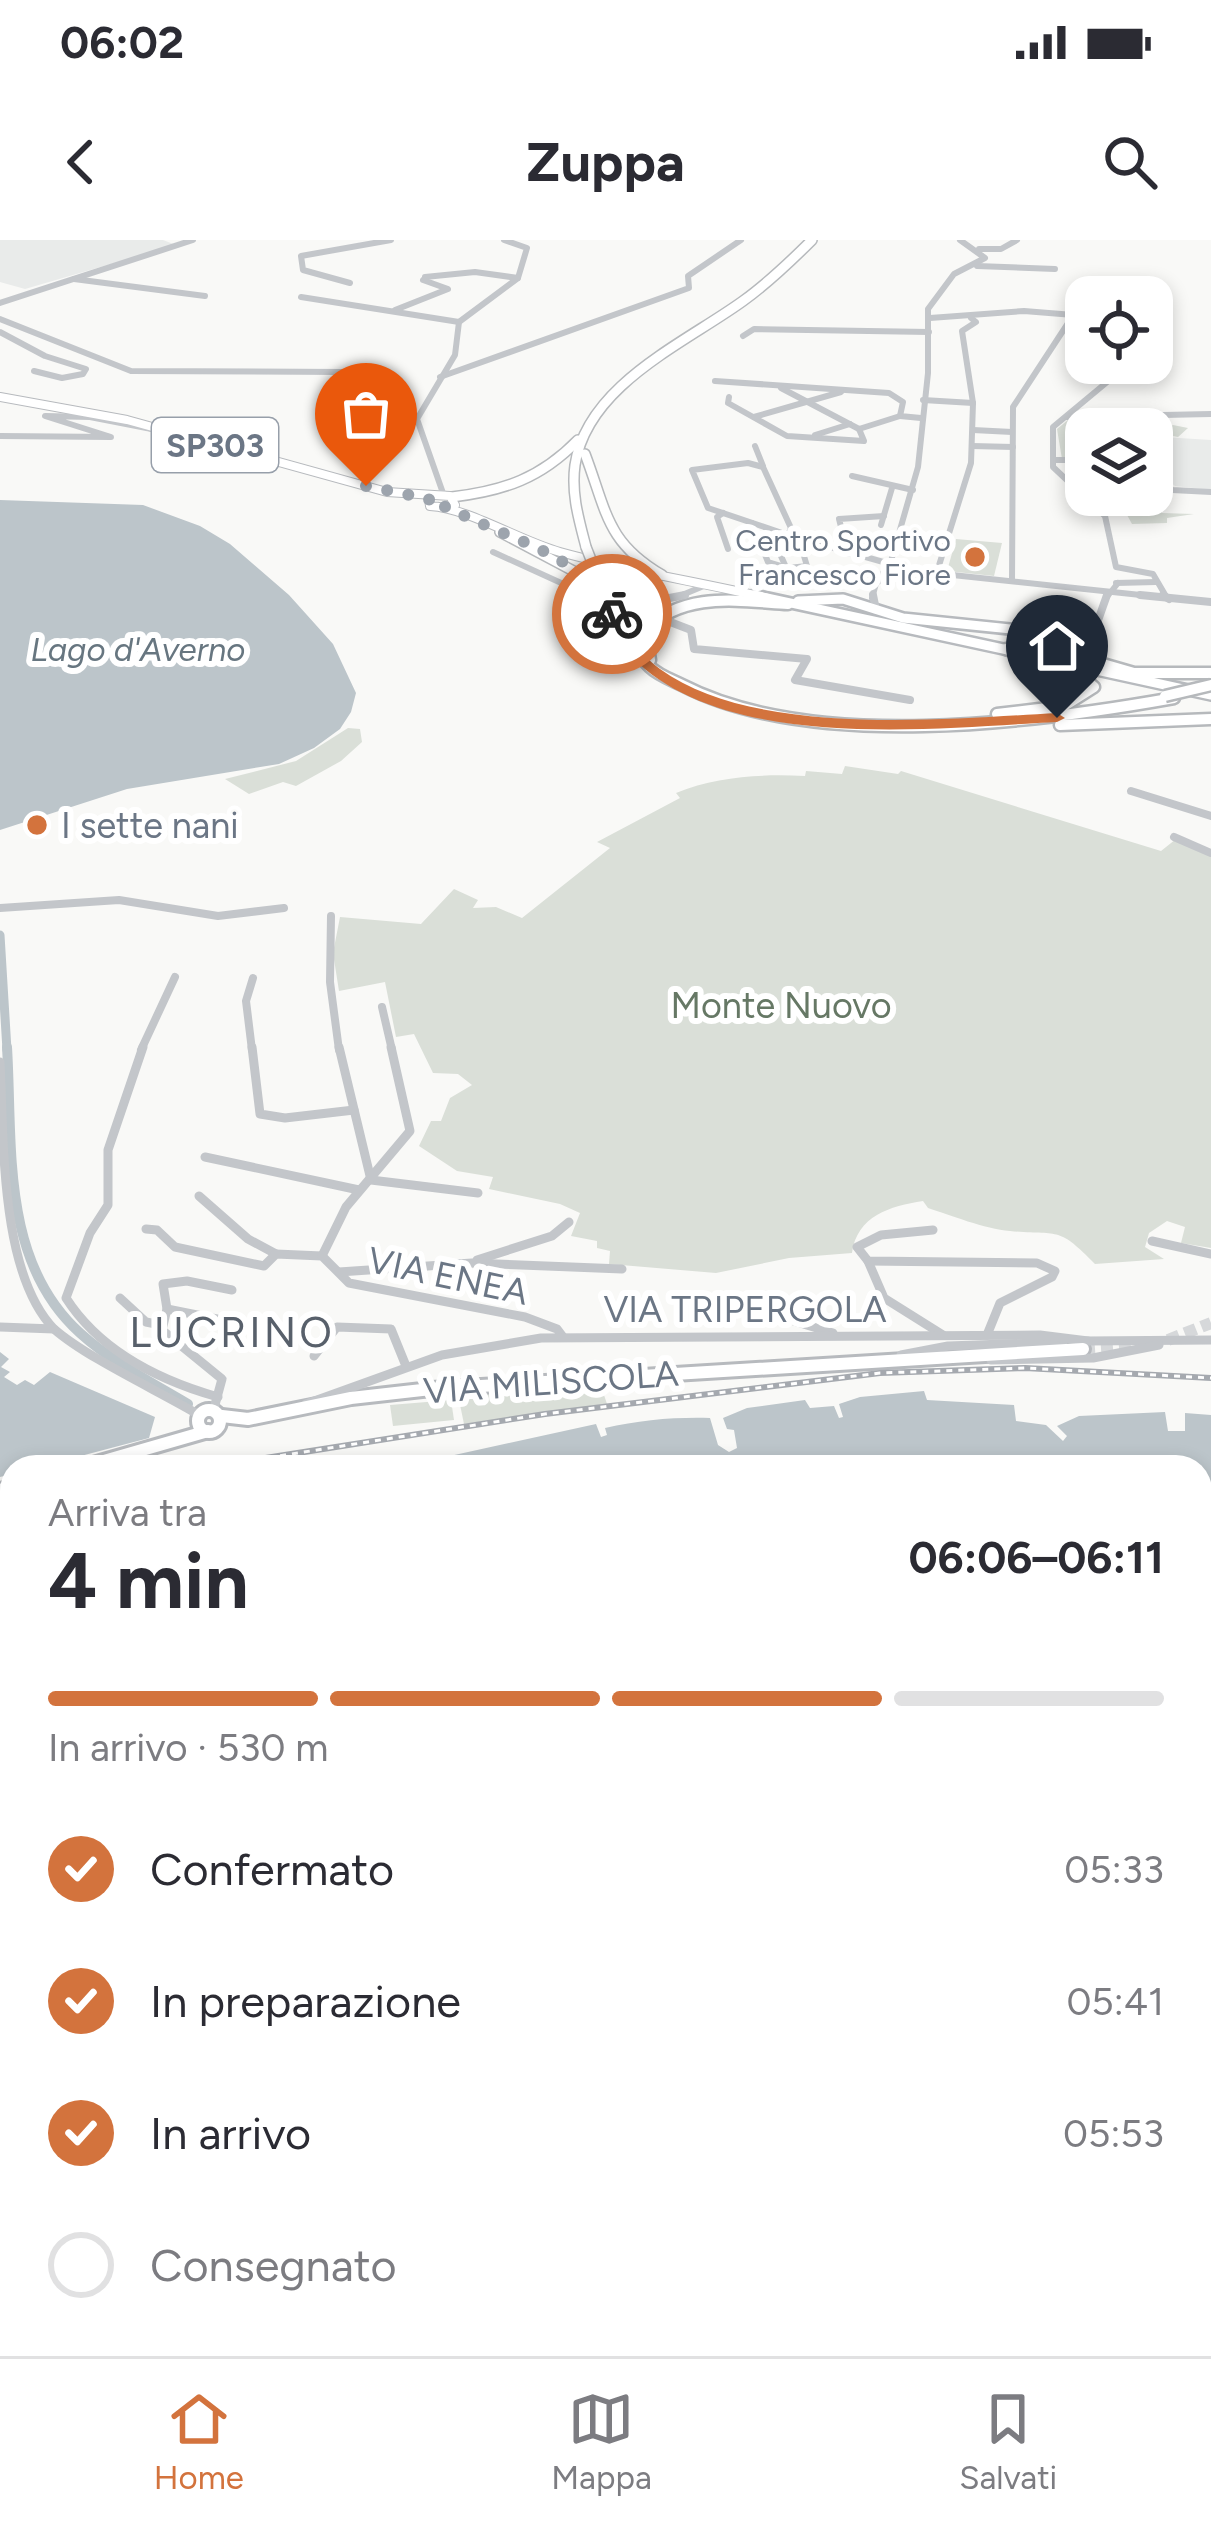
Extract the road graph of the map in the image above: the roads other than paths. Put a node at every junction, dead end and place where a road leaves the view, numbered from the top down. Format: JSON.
{"nodes":[{"id":1,"x":194,"y":240,"type":"edge"},
{"id":2,"x":391,"y":240,"type":"edge"},
{"id":3,"x":504,"y":240,"type":"edge"},
{"id":4,"x":741,"y":240,"type":"edge"},
{"id":5,"x":815,"y":240,"type":"edge"},
{"id":6,"x":960,"y":240,"type":"edge"},
{"id":7,"x":1017,"y":240,"type":"edge"},
{"id":8,"x":527,"y":244,"type":"edge"},
{"id":9,"x":973,"y":250,"type":"junction"},
{"id":10,"x":972,"y":266,"type":"junction"},
{"id":11,"x":1055,"y":269,"type":"dead end"},
{"id":12,"x":68,"y":278,"type":"junction"},
{"id":13,"x":518,"y":278,"type":"junction"},
{"id":14,"x":350,"y":284,"type":"dead end"},
{"id":15,"x":205,"y":296,"type":"dead end"},
{"id":16,"x":302,"y":297,"type":"dead end"},
{"id":17,"x":0,"y":303,"type":"edge"},
{"id":18,"x":392,"y":310,"type":"junction"},
{"id":19,"x":1065,"y":313,"type":"edge"},
{"id":20,"x":931,"y":318,"type":"junction"},
{"id":21,"x":971,"y":318,"type":"junction"},
{"id":22,"x":0,"y":319,"type":"edge"},
{"id":23,"x":459,"y":322,"type":"junction"},
{"id":24,"x":1065,"y":328,"type":"edge"},
{"id":25,"x":0,"y":332,"type":"edge"},
{"id":26,"x":929,"y":332,"type":"junction"},
{"id":27,"x":44,"y":336,"type":"junction"},
{"id":28,"x":743,"y":336,"type":"dead end"},
{"id":29,"x":24,"y":344,"type":"junction"},
{"id":30,"x":34,"y":371,"type":"dead end"},
{"id":31,"x":344,"y":372,"type":"dead end"},
{"id":32,"x":440,"y":377,"type":"junction"},
{"id":33,"x":715,"y":381,"type":"dead end"},
{"id":34,"x":1105,"y":384,"type":"edge"},
{"id":35,"x":777,"y":385,"type":"junction"},
{"id":36,"x":848,"y":390,"type":"junction"},
{"id":37,"x":0,"y":397,"type":"edge"},
{"id":38,"x":729,"y":398,"type":"dead end"},
{"id":39,"x":923,"y":400,"type":"junction"},
{"id":40,"x":808,"y":402,"type":"junction"},
{"id":41,"x":973,"y":403,"type":"junction"},
{"id":42,"x":1076,"y":408,"type":"edge"},
{"id":43,"x":1211,"y":415,"type":"edge"},
{"id":44,"x":900,"y":416,"type":"junction"},
{"id":45,"x":1173,"y":416,"type":"edge"},
{"id":46,"x":754,"y":417,"type":"junction"},
{"id":47,"x":1065,"y":417,"type":"edge"},
{"id":48,"x":921,"y":418,"type":"junction"},
{"id":49,"x":850,"y":424,"type":"junction"},
{"id":50,"x":859,"y":429,"type":"junction"},
{"id":51,"x":973,"y":430,"type":"junction"},
{"id":52,"x":167,"y":431,"type":"junction"},
{"id":53,"x":1012,"y":432,"type":"junction"},
{"id":54,"x":0,"y":436,"type":"edge"},
{"id":55,"x":583,"y":437,"type":"junction"},
{"id":56,"x":809,"y":437,"type":"junction"},
{"id":57,"x":41,"y":438,"type":"dead end"},
{"id":58,"x":755,"y":446,"type":"dead end"},
{"id":59,"x":972,"y":446,"type":"junction"},
{"id":60,"x":1012,"y":447,"type":"junction"},
{"id":61,"x":585,"y":454,"type":"junction"},
{"id":62,"x":1053,"y":460,"type":"junction"},
{"id":63,"x":1065,"y":460,"type":"edge"},
{"id":64,"x":763,"y":467,"type":"junction"},
{"id":65,"x":852,"y":476,"type":"dead end"},
{"id":66,"x":1062,"y":476,"type":"junction"},
{"id":67,"x":1065,"y":476,"type":"edge"},
{"id":68,"x":892,"y":488,"type":"junction"},
{"id":69,"x":913,"y":490,"type":"junction"},
{"id":70,"x":1173,"y":490,"type":"edge"},
{"id":71,"x":1211,"y":493,"type":"edge"},
{"id":72,"x":448,"y":500,"type":"junction"},
{"id":73,"x":723,"y":513,"type":"junction"},
{"id":74,"x":752,"y":523,"type":"junction"},
{"id":75,"x":500,"y":532,"type":"junction"},
{"id":76,"x":788,"y":536,"type":"junction"},
{"id":77,"x":806,"y":544,"type":"junction"},
{"id":78,"x":590,"y":547,"type":"junction"},
{"id":79,"x":728,"y":549,"type":"dead end"},
{"id":80,"x":493,"y":552,"type":"dead end"},
{"id":81,"x":848,"y":554,"type":"junction"},
{"id":82,"x":890,"y":563,"type":"junction"},
{"id":83,"x":785,"y":565,"type":"dead end"},
{"id":84,"x":662,"y":574,"type":"junction"},
{"id":85,"x":936,"y":574,"type":"junction"},
{"id":86,"x":1012,"y":581,"type":"junction"},
{"id":87,"x":604,"y":582,"type":"junction"},
{"id":88,"x":877,"y":582,"type":"junction"},
{"id":89,"x":1156,"y":582,"type":"junction"},
{"id":90,"x":1118,"y":583,"type":"junction"},
{"id":91,"x":706,"y":584,"type":"junction"},
{"id":92,"x":1087,"y":587,"type":"junction"},
{"id":93,"x":1108,"y":592,"type":"junction"},
{"id":94,"x":1120,"y":595,"type":"junction"},
{"id":95,"x":768,"y":598,"type":"junction"},
{"id":96,"x":1158,"y":598,"type":"junction"},
{"id":97,"x":634,"y":601,"type":"junction"},
{"id":98,"x":856,"y":602,"type":"junction"},
{"id":99,"x":1211,"y":602,"type":"edge"},
{"id":100,"x":608,"y":603,"type":"junction"},
{"id":101,"x":788,"y":604,"type":"junction"},
{"id":102,"x":876,"y":610,"type":"junction"},
{"id":103,"x":650,"y":615,"type":"dead end"},
{"id":104,"x":854,"y":617,"type":"junction"},
{"id":105,"x":665,"y":620,"type":"dead end"},
{"id":106,"x":968,"y":621,"type":"junction"},
{"id":107,"x":620,"y":623,"type":"junction"},
{"id":108,"x":1065,"y":645,"type":"junction"},
{"id":109,"x":1006,"y":649,"type":"junction"},
{"id":110,"x":1025,"y":654,"type":"junction"},
{"id":111,"x":650,"y":660,"type":"junction"},
{"id":112,"x":1089,"y":660,"type":"junction"},
{"id":113,"x":1117,"y":674,"type":"junction"},
{"id":114,"x":1211,"y":674,"type":"edge"},
{"id":115,"x":1211,"y":690,"type":"edge"},
{"id":116,"x":910,"y":700,"type":"dead end"},
{"id":117,"x":1211,"y":719,"type":"edge"},
{"id":118,"x":972,"y":722,"type":"junction"},
{"id":119,"x":1131,"y":791,"type":"dead end"},
{"id":120,"x":1211,"y":816,"type":"edge"},
{"id":121,"x":1174,"y":837,"type":"dead end"},
{"id":122,"x":1211,"y":854,"type":"edge"},
{"id":123,"x":0,"y":908,"type":"edge"},
{"id":124,"x":284,"y":908,"type":"dead end"},
{"id":125,"x":331,"y":916,"type":"dead end"},
{"id":126,"x":175,"y":977,"type":"dead end"},
{"id":127,"x":253,"y":978,"type":"dead end"},
{"id":128,"x":382,"y":1007,"type":"dead end"},
{"id":129,"x":0,"y":1062,"type":"edge"},
{"id":130,"x":2,"y":1111,"type":"edge"},
{"id":131,"x":354,"y":1111,"type":"junction"},
{"id":132,"x":205,"y":1157,"type":"dead end"},
{"id":133,"x":370,"y":1180,"type":"junction"},
{"id":134,"x":359,"y":1190,"type":"junction"},
{"id":135,"x":478,"y":1193,"type":"dead end"},
{"id":136,"x":199,"y":1196,"type":"dead end"},
{"id":137,"x":569,"y":1222,"type":"dead end"},
{"id":138,"x":146,"y":1228,"type":"dead end"},
{"id":139,"x":933,"y":1230,"type":"dead end"},
{"id":140,"x":1152,"y":1241,"type":"dead end"},
{"id":141,"x":276,"y":1254,"type":"junction"},
{"id":142,"x":1211,"y":1254,"type":"edge"},
{"id":143,"x":322,"y":1256,"type":"junction"},
{"id":144,"x":868,"y":1261,"type":"junction"},
{"id":145,"x":472,"y":1263,"type":"junction"},
{"id":146,"x":622,"y":1270,"type":"dead end"},
{"id":147,"x":338,"y":1272,"type":"junction"},
{"id":148,"x":232,"y":1290,"type":"dead end"},
{"id":149,"x":120,"y":1298,"type":"dead end"},
{"id":150,"x":741,"y":1305,"type":"dead end"},
{"id":151,"x":167,"y":1309,"type":"junction"},
{"id":152,"x":227,"y":1321,"type":"dead end"},
{"id":153,"x":161,"y":1325,"type":"junction"},
{"id":154,"x":0,"y":1327,"type":"edge"},
{"id":155,"x":54,"y":1329,"type":"junction"},
{"id":156,"x":943,"y":1335,"type":"junction"},
{"id":157,"x":987,"y":1335,"type":"junction"},
{"id":158,"x":563,"y":1336,"type":"junction"},
{"id":159,"x":844,"y":1337,"type":"junction"},
{"id":160,"x":1107,"y":1340,"type":"junction"},
{"id":161,"x":1211,"y":1340,"type":"edge"},
{"id":162,"x":1172,"y":1342,"type":"junction"},
{"id":163,"x":1088,"y":1349,"type":"junction"},
{"id":164,"x":1123,"y":1353,"type":"junction"},
{"id":165,"x":314,"y":1356,"type":"dead end"},
{"id":166,"x":406,"y":1366,"type":"junction"},
{"id":167,"x":389,"y":1394,"type":"junction"},
{"id":168,"x":302,"y":1408,"type":"junction"},
{"id":169,"x":211,"y":1418,"type":"junction"},
{"id":170,"x":124,"y":1455,"type":"edge"}],
"edges":[{"from":1,"to":12,"type":"street"},
{"from":2,"to":14,"type":"street"},
{"from":3,"to":8,"type":"street"},
{"from":4,"to":32,"type":"street"},
{"from":5,"to":55,"type":"highway"},
{"from":5,"to":61,"type":"highway"},
{"from":6,"to":9,"type":"street"},
{"from":7,"to":9,"type":"street"},
{"from":8,"to":13,"type":"street"},
{"from":9,"to":10,"type":"street"},
{"from":10,"to":11,"type":"street"},
{"from":10,"to":20,"type":"street"},
{"from":12,"to":15,"type":"street"},
{"from":12,"to":17,"type":"street"},
{"from":13,"to":18,"type":"street"},
{"from":13,"to":23,"type":"street"},
{"from":16,"to":18,"type":"street"},
{"from":18,"to":23,"type":"street"},
{"from":19,"to":21,"type":"street"},
{"from":20,"to":21,"type":"street"},
{"from":20,"to":26,"type":"street"},
{"from":21,"to":41,"type":"street"},
{"from":22,"to":27,"type":"street"},
{"from":23,"to":32,"type":"street"},
{"from":24,"to":53,"type":"street"},
{"from":25,"to":29,"type":"street"},
{"from":26,"to":28,"type":"street"},
{"from":26,"to":39,"type":"street"},
{"from":27,"to":29,"type":"street"},
{"from":27,"to":31,"type":"street"},
{"from":29,"to":30,"type":"street"},
{"from":32,"to":72,"type":"street"},
{"from":33,"to":35,"type":"street"},
{"from":34,"to":42,"type":"street"},
{"from":35,"to":36,"type":"street"},
{"from":35,"to":40,"type":"street"},
{"from":36,"to":40,"type":"street"},
{"from":36,"to":44,"type":"street"},
{"from":37,"to":52,"type":"main road","number":"SP303"},
{"from":38,"to":46,"type":"street"},
{"from":39,"to":41,"type":"street"},
{"from":39,"to":48,"type":"street"},
{"from":40,"to":46,"type":"street"},
{"from":40,"to":49,"type":"street"},
{"from":41,"to":51,"type":"street"},
{"from":43,"to":45,"type":"street"},
{"from":44,"to":48,"type":"street"},
{"from":44,"to":50,"type":"street"},
{"from":46,"to":56,"type":"street"},
{"from":47,"to":62,"type":"street"},
{"from":48,"to":69,"type":"street"},
{"from":49,"to":50,"type":"street"},
{"from":49,"to":56,"type":"street"},
{"from":50,"to":56,"type":"street"},
{"from":51,"to":53,"type":"street"},
{"from":51,"to":59,"type":"street"},
{"from":52,"to":54,"type":"street"},
{"from":52,"to":72,"type":"main road","number":"SP303"},
{"from":53,"to":60,"type":"street"},
{"from":54,"to":57,"type":"street"},
{"from":55,"to":72,"type":"highway"},
{"from":55,"to":78,"type":"highway"},
{"from":58,"to":64,"type":"street"},
{"from":59,"to":60,"type":"street"},
{"from":59,"to":85,"type":"street"},
{"from":60,"to":86,"type":"street"},
{"from":61,"to":78,"type":"highway"},
{"from":61,"to":84,"type":"highway"},
{"from":62,"to":63,"type":"street"},
{"from":62,"to":66,"type":"street"},
{"from":64,"to":73,"type":"street"},
{"from":64,"to":76,"type":"street"},
{"from":65,"to":68,"type":"street"},
{"from":66,"to":67,"type":"street"},
{"from":66,"to":89,"type":"street"},
{"from":68,"to":69,"type":"street"},
{"from":68,"to":81,"type":"street"},
{"from":69,"to":82,"type":"street"},
{"from":70,"to":71,"type":"street"},
{"from":72,"to":75,"type":"main road"},
{"from":73,"to":74,"type":"street"},
{"from":73,"to":79,"type":"street"},
{"from":74,"to":76,"type":"street"},
{"from":74,"to":77,"type":"street"},
{"from":75,"to":84,"type":"main road"},
{"from":75,"to":100,"type":"highway","bridge":true},
{"from":76,"to":77,"type":"street"},
{"from":77,"to":81,"type":"street"},
{"from":77,"to":83,"type":"street"},
{"from":78,"to":87,"type":"highway","bridge":true},
{"from":80,"to":97,"type":"street"},
{"from":81,"to":82,"type":"street"},
{"from":82,"to":85,"type":"street"},
{"from":82,"to":88,"type":"street"},
{"from":84,"to":91,"type":"main road"},
{"from":85,"to":86,"type":"street"},
{"from":85,"to":88,"type":"street"},
{"from":86,"to":92,"type":"street"},
{"from":87,"to":100,"type":"highway","bridge":true},
{"from":87,"to":107,"type":"highway","bridge":true},
{"from":88,"to":102,"type":"street"},
{"from":89,"to":90,"type":"street"},
{"from":89,"to":96,"type":"street"},
{"from":90,"to":92,"type":"street"},
{"from":90,"to":93,"type":"street"},
{"from":90,"to":94,"type":"street"},
{"from":91,"to":95,"type":"main road"},
{"from":91,"to":97,"type":"street"},
{"from":92,"to":93,"type":"street"},
{"from":93,"to":94,"type":"street"},
{"from":93,"to":106,"type":"street"},
{"from":94,"to":96,"type":"street"},
{"from":95,"to":98,"type":"main road"},
{"from":95,"to":101,"type":"main road"},
{"from":96,"to":99,"type":"street"},
{"from":97,"to":103,"type":"street"},
{"from":98,"to":102,"type":"main road"},
{"from":98,"to":104,"type":"main road"},
{"from":100,"to":107,"type":"highway","bridge":true},
{"from":101,"to":104,"type":"main road"},
{"from":101,"to":111,"type":"highway"},
{"from":102,"to":106,"type":"main road"},
{"from":104,"to":109,"type":"main road"},
{"from":105,"to":116,"type":"street"},
{"from":106,"to":108,"type":"main road"},
{"from":107,"to":111,"type":"highway"},
{"from":107,"to":118,"type":"highway"},
{"from":108,"to":110,"type":"main road"},
{"from":108,"to":112,"type":"main road"},
{"from":109,"to":110,"type":"main road"},
{"from":109,"to":118,"type":"highway"},
{"from":110,"to":113,"type":"main road"},
{"from":111,"to":118,"type":"highway"},
{"from":112,"to":113,"type":"main road"},
{"from":112,"to":114,"type":"highway"},
{"from":113,"to":115,"type":"main road"},
{"from":115,"to":118,"type":"highway","bridge":true},
{"from":117,"to":118,"type":"highway"},
{"from":119,"to":120,"type":"street"},
{"from":121,"to":122,"type":"street"},
{"from":123,"to":124,"type":"street"},
{"from":125,"to":131,"type":"street"},
{"from":126,"to":169,"type":"street"},
{"from":127,"to":131,"type":"street"},
{"from":128,"to":133,"type":"street"},
{"from":129,"to":130,"type":"street"},
{"from":130,"to":155,"type":"street"},
{"from":131,"to":133,"type":"street"},
{"from":132,"to":134,"type":"street"},
{"from":133,"to":134,"type":"street"},
{"from":133,"to":135,"type":"street"},
{"from":134,"to":143,"type":"street"},
{"from":136,"to":141,"type":"street"},
{"from":137,"to":145,"type":"street"},
{"from":138,"to":141,"type":"street"},
{"from":139,"to":144,"type":"street"},
{"from":140,"to":142,"type":"street"},
{"from":141,"to":143,"type":"street","name":"VIA ENEA"},
{"from":143,"to":147,"type":"street","name":"VIA ENEA"},
{"from":144,"to":156,"type":"street"},
{"from":144,"to":157,"type":"street"},
{"from":145,"to":146,"type":"street"},
{"from":145,"to":147,"type":"street"},
{"from":147,"to":158,"type":"street","name":"VIA ENEA"},
{"from":148,"to":151,"type":"street"},
{"from":149,"to":153,"type":"street"},
{"from":150,"to":159,"type":"street"},
{"from":151,"to":152,"type":"street"},
{"from":151,"to":153,"type":"street"},
{"from":153,"to":169,"type":"street"},
{"from":154,"to":155,"type":"street"},
{"from":155,"to":169,"type":"street"},
{"from":156,"to":157,"type":"street","name":"VIA TRIPERGOLA"},
{"from":156,"to":159,"type":"street","name":"VIA TRIPERGOLA"},
{"from":157,"to":163,"type":"street","name":"VIA TRIPERGOLA"},
{"from":158,"to":159,"type":"street","name":"VIA TRIPERGOLA"},
{"from":158,"to":166,"type":"street","name":"VIA TRIPERGOLA"},
{"from":160,"to":162,"type":"street","name":"VIA MILISCOLA"},
{"from":160,"to":163,"type":"street","name":"VIA MILISCOLA"},
{"from":160,"to":164,"type":"street"},
{"from":161,"to":162,"type":"street","name":"VIA MILISCOLA"},
{"from":162,"to":164,"type":"street","name":"VIA MILISCOLA"},
{"from":163,"to":164,"type":"street","name":"VIA MILISCOLA"},
{"from":163,"to":167,"type":"main road","name":"VIA MILISCOLA"},
{"from":165,"to":166,"type":"street"},
{"from":166,"to":168,"type":"street","name":"VIA TRIPERGOLA"},
{"from":167,"to":168,"type":"main road","name":"VIA MILISCOLA"},
{"from":167,"to":169,"type":"main road"},
{"from":168,"to":169,"type":"main road","name":"VIA MILISCOLA"},
{"from":169,"to":170,"type":"main road"}]}
